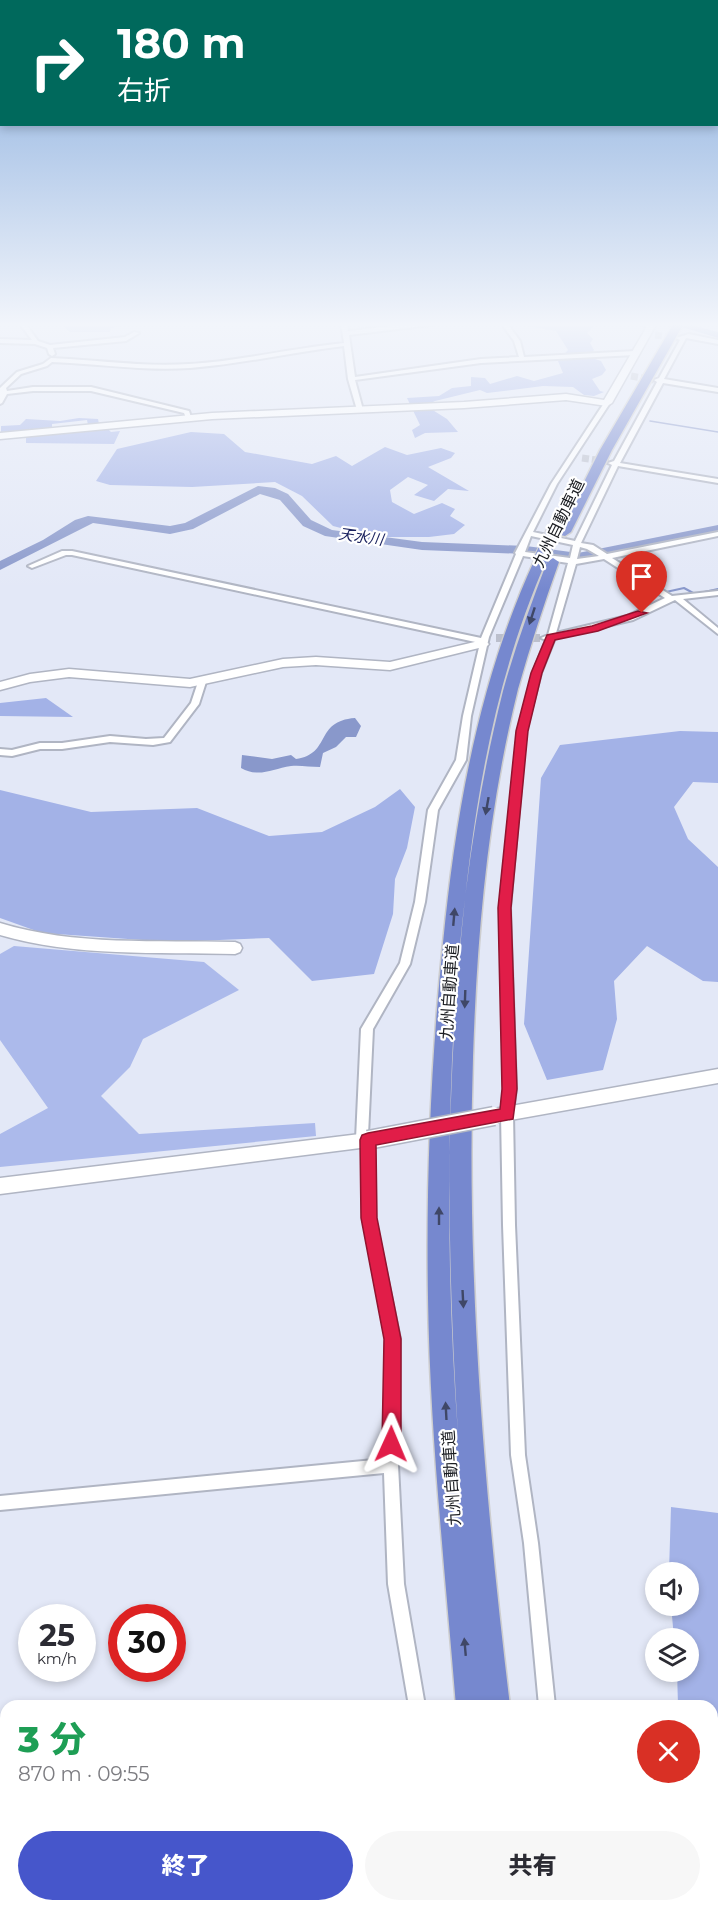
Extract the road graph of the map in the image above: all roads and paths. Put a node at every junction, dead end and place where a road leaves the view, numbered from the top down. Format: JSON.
{"nodes":[{"id":1,"x":186,"y":412,"type":"edge"},
{"id":2,"x":308,"y":412,"type":"edge"},
{"id":3,"x":601,"y":412,"type":"edge"},
{"id":4,"x":628,"y":412,"type":"edge"},
{"id":5,"x":641,"y":412,"type":"edge"},
{"id":6,"x":188,"y":417,"type":"junction"},
{"id":7,"x":0,"y":436,"type":"edge"},
{"id":8,"x":573,"y":456,"type":"junction"},
{"id":9,"x":582,"y":458,"type":"tunnel mouth"},
{"id":10,"x":613,"y":463,"type":"junction"},
{"id":11,"x":718,"y":481,"type":"edge"},
{"id":12,"x":529,"y":533,"type":"junction"},
{"id":13,"x":718,"y":534,"type":"edge"},
{"id":14,"x":578,"y":542,"type":"junction"},
{"id":15,"x":519,"y":553,"type":"junction"},
{"id":16,"x":607,"y":557,"type":"junction"},
{"id":17,"x":555,"y":560,"type":"junction"},
{"id":18,"x":32,"y":566,"type":"dead end"},
{"id":19,"x":718,"y":593,"type":"edge"},
{"id":20,"x":675,"y":599,"type":"junction"},
{"id":21,"x":718,"y":632,"type":"edge"},
{"id":22,"x":496,"y":638,"type":"tunnel mouth"},
{"id":23,"x":548,"y":638,"type":"junction"},
{"id":24,"x":484,"y":641,"type":"junction"},
{"id":25,"x":202,"y":682,"type":"junction"},
{"id":26,"x":0,"y":686,"type":"edge"},
{"id":27,"x":0,"y":752,"type":"edge"},
{"id":28,"x":0,"y":929,"type":"edge"},
{"id":29,"x":235,"y":948,"type":"dead end"},
{"id":30,"x":718,"y":1077,"type":"edge"},
{"id":31,"x":501,"y":1115,"type":"junction"},
{"id":32,"x":365,"y":1139,"type":"junction"},
{"id":33,"x":0,"y":1186,"type":"edge"},
{"id":34,"x":391,"y":1465,"type":"junction"},
{"id":35,"x":0,"y":1503,"type":"edge"},
{"id":36,"x":416,"y":1700,"type":"edge"},
{"id":37,"x":469,"y":1700,"type":"edge"},
{"id":38,"x":495,"y":1700,"type":"edge"},
{"id":39,"x":546,"y":1700,"type":"edge"}],
"edges":[{"from":1,"to":6,"type":"street"},
{"from":2,"to":6,"type":"street"},
{"from":3,"to":8,"type":"street"},
{"from":4,"to":17,"type":"highway","name":"九州自動車道"},
{"from":5,"to":10,"type":"street"},
{"from":6,"to":7,"type":"street"},
{"from":8,"to":9,"type":"street"},
{"from":8,"to":12,"type":"street"},
{"from":10,"to":11,"type":"street"},
{"from":10,"to":14,"type":"street"},
{"from":12,"to":14,"type":"street"},
{"from":12,"to":15,"type":"street"},
{"from":13,"to":16,"type":"street"},
{"from":14,"to":16,"type":"street"},
{"from":14,"to":17,"type":"street"},
{"from":15,"to":17,"type":"street"},
{"from":15,"to":24,"type":"street"},
{"from":16,"to":17,"type":"street"},
{"from":16,"to":20,"type":"street"},
{"from":17,"to":23,"type":"street"},
{"from":37,"to":17,"type":"highway","name":"九州自動車道","one_way":true},
{"from":17,"to":38,"type":"highway","name":"九州自動車道","one_way":true},
{"from":18,"to":24,"type":"street"},
{"from":19,"to":20,"type":"street"},
{"from":20,"to":21,"type":"street"},
{"from":20,"to":23,"type":"street"},
{"from":22,"to":24,"type":"street"},
{"from":23,"to":31,"type":"street"},
{"from":24,"to":25,"type":"street"},
{"from":24,"to":32,"type":"street"},
{"from":25,"to":26,"type":"street"},
{"from":25,"to":27,"type":"street"},
{"from":28,"to":29,"type":"street"},
{"from":30,"to":31,"type":"street"},
{"from":31,"to":32,"type":"street","bridge":true},
{"from":31,"to":39,"type":"street"},
{"from":32,"to":33,"type":"street"},
{"from":32,"to":34,"type":"street"},
{"from":34,"to":35,"type":"street"},
{"from":34,"to":36,"type":"street"}]}
